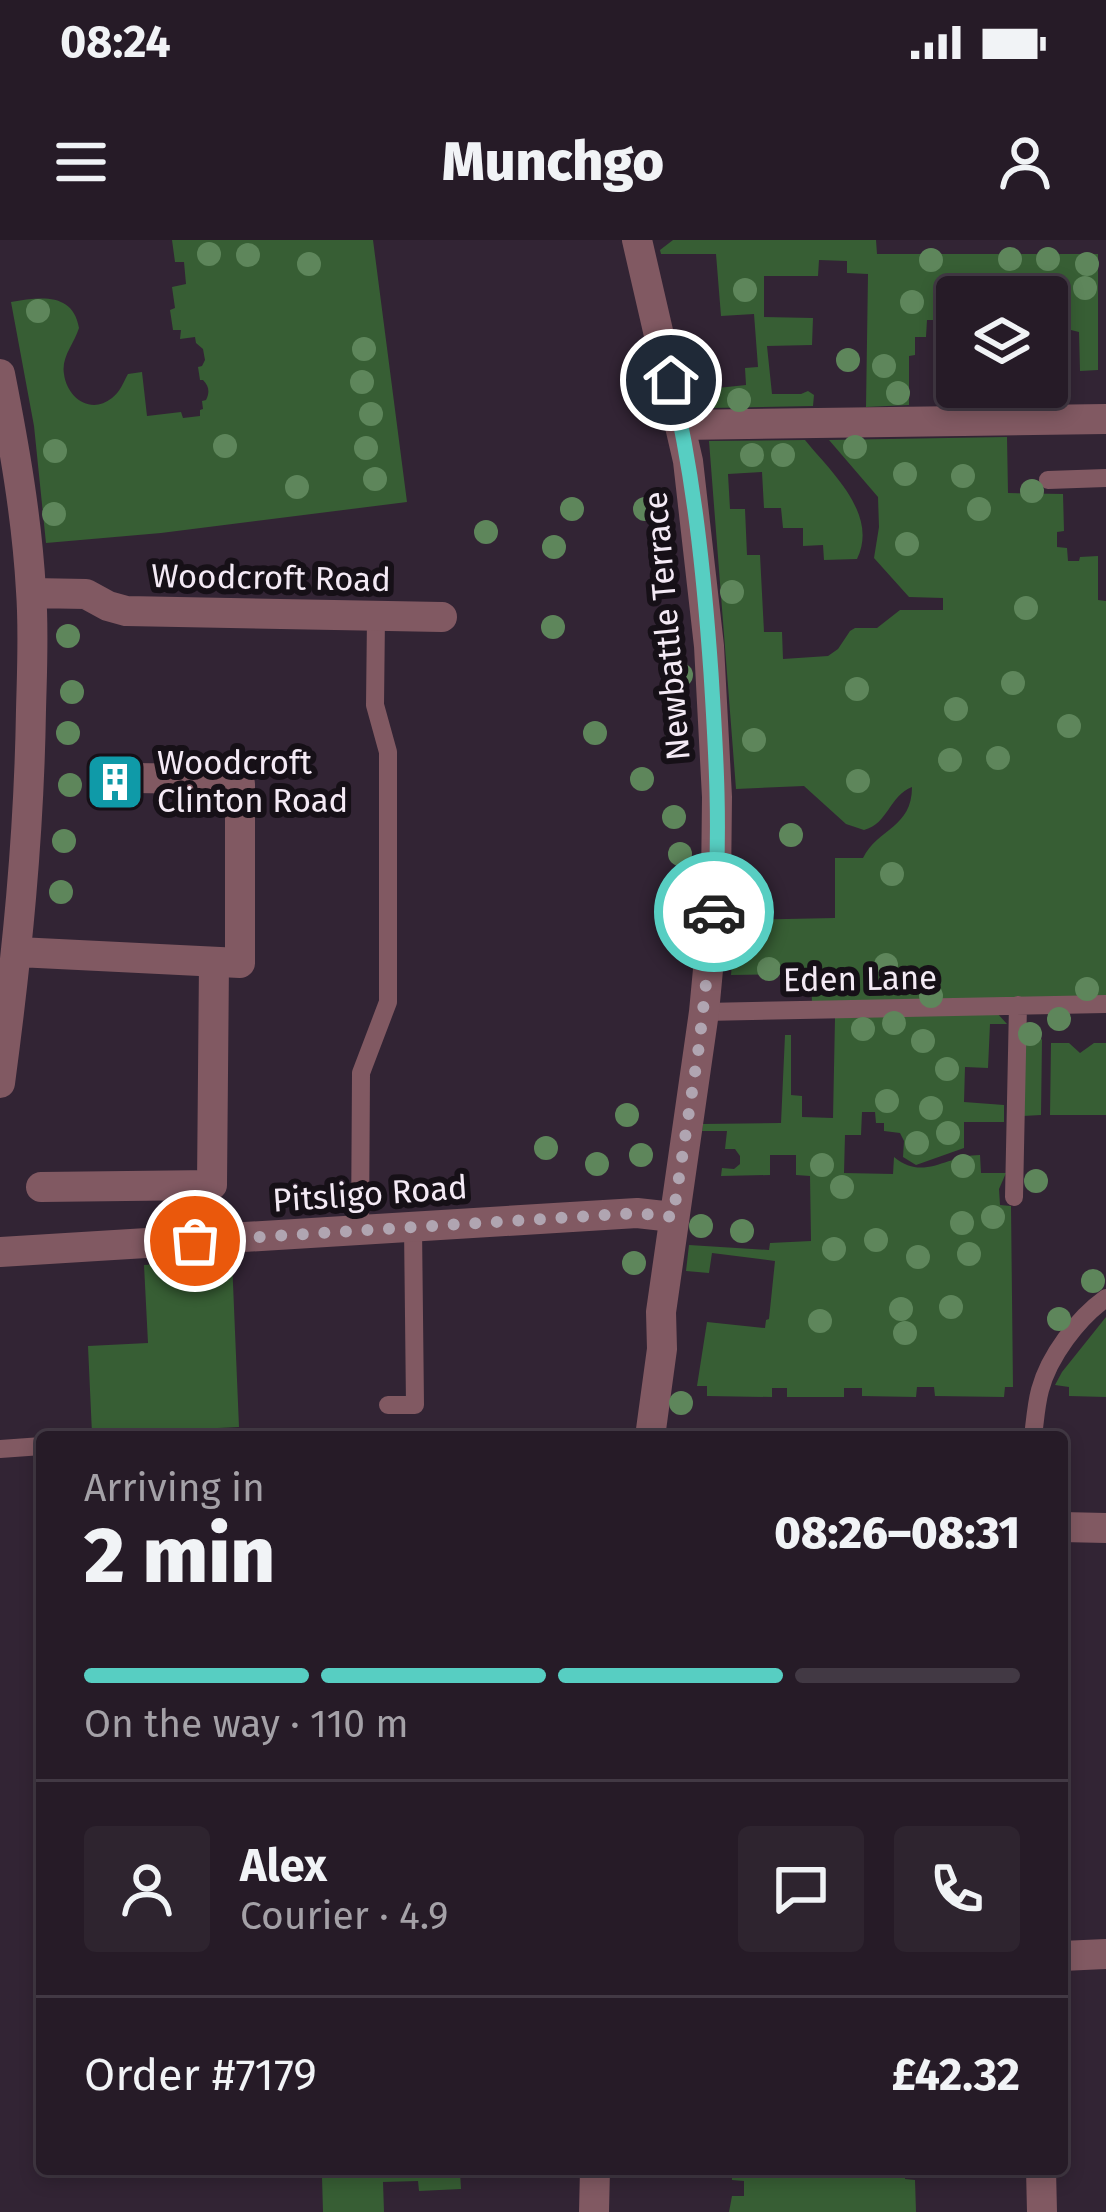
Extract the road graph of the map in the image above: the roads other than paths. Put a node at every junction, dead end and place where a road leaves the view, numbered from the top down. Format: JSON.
{"nodes":[{"id":1,"x":637,"y":240,"type":"edge"},
{"id":2,"x":0,"y":374,"type":"edge"},
{"id":3,"x":1106,"y":419,"type":"edge"},
{"id":4,"x":682,"y":425,"type":"junction"},
{"id":5,"x":1106,"y":478,"type":"edge"},
{"id":6,"x":1048,"y":480,"type":"dead end"},
{"id":7,"x":32,"y":592,"type":"junction"},
{"id":8,"x":376,"y":617,"type":"junction"},
{"id":9,"x":442,"y":617,"type":"dead end"},
{"id":10,"x":132,"y":778,"type":"dead end"},
{"id":11,"x":18,"y":952,"type":"junction"},
{"id":12,"x":214,"y":962,"type":"junction"},
{"id":13,"x":1106,"y":1004,"type":"edge"},
{"id":14,"x":1018,"y":1005,"type":"junction"},
{"id":15,"x":704,"y":1012,"type":"junction"},
{"id":16,"x":0,"y":1082,"type":"edge"},
{"id":17,"x":41,"y":1187,"type":"dead end"},
{"id":18,"x":1014,"y":1197,"type":"dead end"},
{"id":19,"x":673,"y":1217,"type":"junction"},
{"id":20,"x":413,"y":1227,"type":"junction"},
{"id":21,"x":360,"y":1231,"type":"junction"},
{"id":22,"x":0,"y":1252,"type":"edge"},
{"id":23,"x":1106,"y":1298,"type":"edge"},
{"id":24,"x":388,"y":1405,"type":"dead end"},
{"id":25,"x":651,"y":1431,"type":"edge"},
{"id":26,"x":1034,"y":1431,"type":"edge"},
{"id":27,"x":36,"y":1446,"type":"edge"},
{"id":28,"x":0,"y":1449,"type":"edge"},
{"id":29,"x":1068,"y":1527,"type":"edge"},
{"id":30,"x":1106,"y":1528,"type":"edge"},
{"id":31,"x":1106,"y":1954,"type":"edge"},
{"id":32,"x":1068,"y":1956,"type":"edge"},
{"id":33,"x":595,"y":2175,"type":"edge"},
{"id":34,"x":1041,"y":2175,"type":"edge"},
{"id":35,"x":594,"y":2212,"type":"edge"},
{"id":36,"x":1042,"y":2212,"type":"edge"}],
"edges":[{"from":1,"to":4,"type":"street","name":"Newbattle Terrace"},
{"from":2,"to":7,"type":"street"},
{"from":3,"to":4,"type":"street"},
{"from":4,"to":15,"type":"street","name":"Newbattle Terrace"},
{"from":5,"to":6,"type":"lane"},
{"from":7,"to":8,"type":"street","name":"Woodcroft Road"},
{"from":7,"to":11,"type":"street"},
{"from":8,"to":9,"type":"street","name":"Woodcroft Road"},
{"from":8,"to":21,"type":"lane"},
{"from":10,"to":12,"type":"street"},
{"from":11,"to":12,"type":"street"},
{"from":11,"to":16,"type":"street"},
{"from":12,"to":17,"type":"street"},
{"from":13,"to":14,"type":"lane","name":"Eden Lane"},
{"from":14,"to":15,"type":"lane","name":"Eden Lane"},
{"from":14,"to":18,"type":"lane"},
{"from":15,"to":19,"type":"street","name":"Newbattle Terrace"},
{"from":19,"to":20,"type":"street","name":"Pitsligo Road"},
{"from":19,"to":25,"type":"street"},
{"from":20,"to":21,"type":"street","name":"Pitsligo Road"},
{"from":20,"to":24,"type":"lane"},
{"from":21,"to":22,"type":"street","name":"Pitsligo Road"},
{"from":23,"to":26,"type":"lane"},
{"from":27,"to":28,"type":"lane"},
{"from":29,"to":30,"type":"street"},
{"from":31,"to":32,"type":"street"},
{"from":33,"to":35,"type":"street"},
{"from":34,"to":36,"type":"street"}]}
